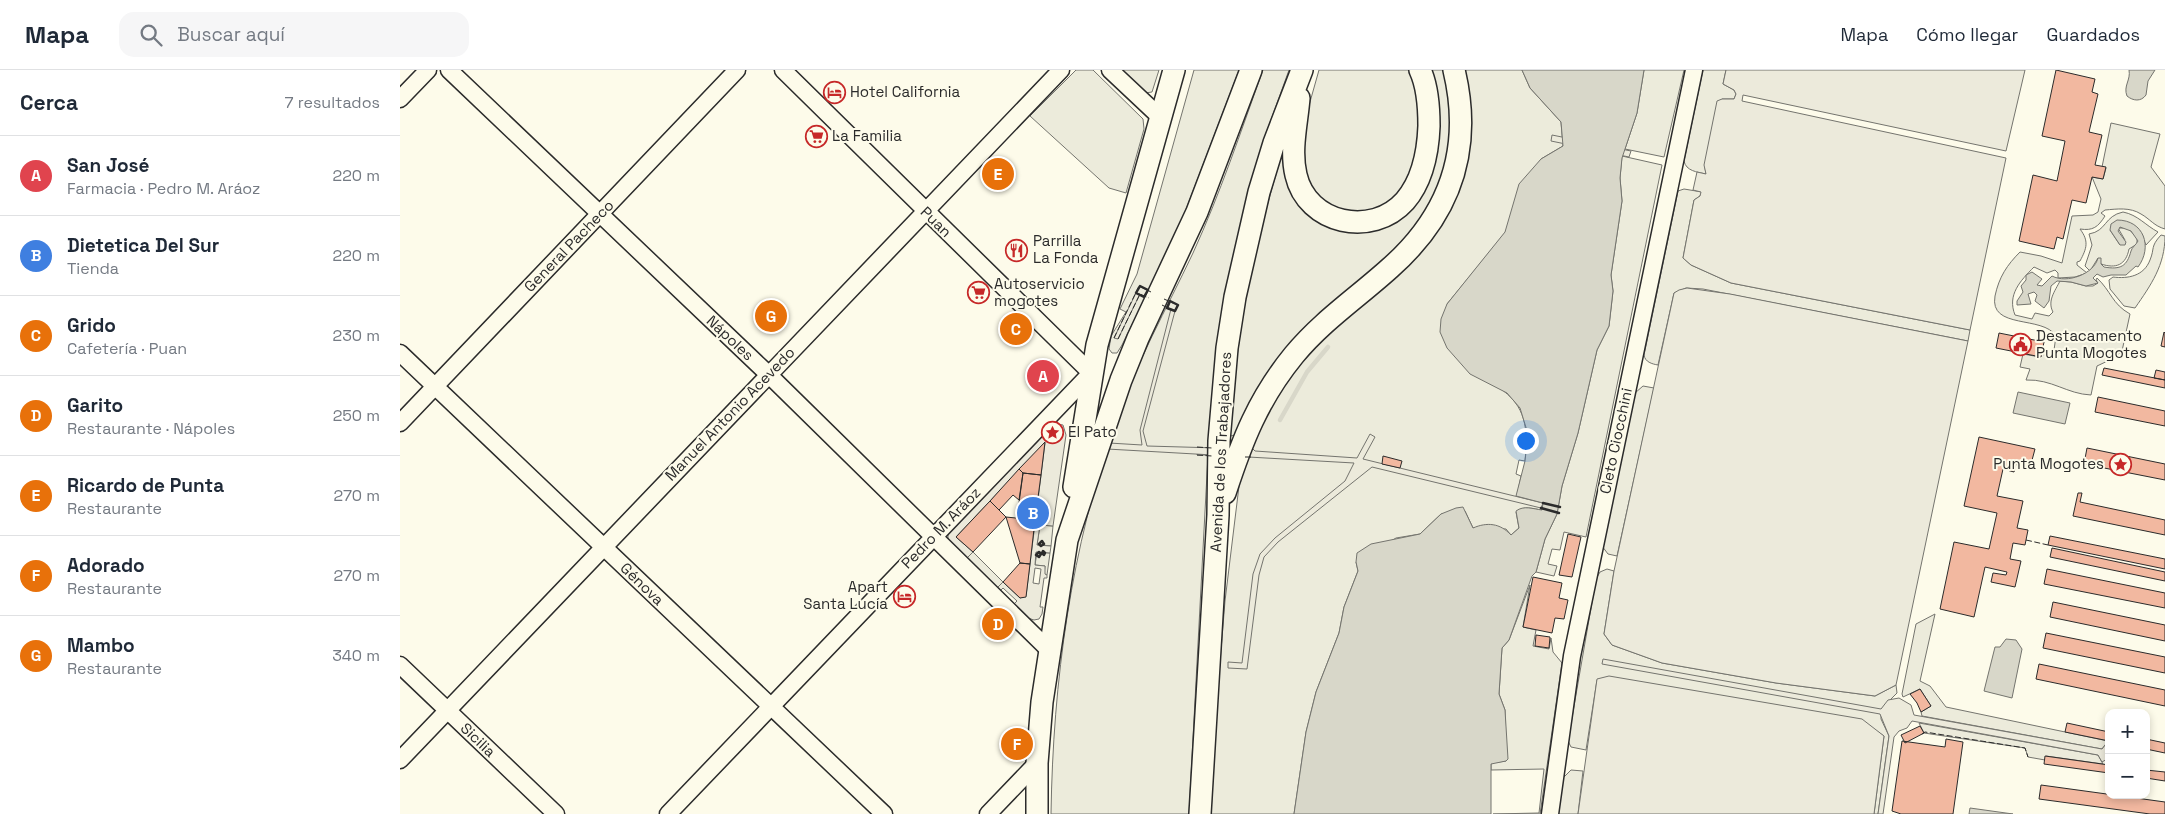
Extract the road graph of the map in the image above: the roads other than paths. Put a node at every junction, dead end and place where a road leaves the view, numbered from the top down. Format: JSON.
{"nodes":[{"id":1,"x":428,"y":70,"type":"edge"},
{"id":2,"x":449,"y":70,"type":"edge"},
{"id":3,"x":737,"y":70,"type":"edge"},
{"id":4,"x":783,"y":70,"type":"edge"},
{"id":5,"x":1062,"y":70,"type":"edge"},
{"id":6,"x":1110,"y":70,"type":"edge"},
{"id":7,"x":1174,"y":70,"type":"edge"},
{"id":8,"x":1251,"y":70,"type":"edge"},
{"id":9,"x":1420,"y":70,"type":"edge"},
{"id":10,"x":1454,"y":70,"type":"edge"},
{"id":11,"x":1694,"y":70,"type":"edge"},
{"id":12,"x":1301,"y":71,"type":"edge"},
{"id":13,"x":400,"y":100,"type":"edge"},
{"id":14,"x":1160,"y":117,"type":"junction"},
{"id":15,"x":926,"y":211,"type":"junction"},
{"id":16,"x":599,"y":215,"type":"junction"},
{"id":17,"x":400,"y":353,"type":"edge"},
{"id":18,"x":1091,"y":373,"type":"junction"},
{"id":19,"x":768,"y":374,"type":"junction"},
{"id":20,"x":435,"y":387,"type":"junction"},
{"id":21,"x":400,"y":423,"type":"edge"},
{"id":22,"x":1218,"y":515,"type":"junction"},
{"id":23,"x":932,"y":536,"type":"junction"},
{"id":24,"x":1067,"y":540,"type":"junction"},
{"id":25,"x":603,"y":547,"type":"junction"},
{"id":26,"x":1050,"y":651,"type":"junction"},
{"id":27,"x":400,"y":665,"type":"edge"},
{"id":28,"x":771,"y":707,"type":"junction"},
{"id":29,"x":447,"y":710,"type":"junction"},
{"id":30,"x":400,"y":760,"type":"edge"},
{"id":31,"x":1037,"y":762,"type":"junction"},
{"id":32,"x":556,"y":814,"type":"edge"},
{"id":33,"x":668,"y":814,"type":"edge"},
{"id":34,"x":884,"y":814,"type":"edge"},
{"id":35,"x":988,"y":814,"type":"edge"},
{"id":36,"x":1037,"y":814,"type":"edge"},
{"id":37,"x":1200,"y":814,"type":"edge"},
{"id":38,"x":1550,"y":814,"type":"edge"}],
"edges":[{"from":1,"to":13,"type":"street"},
{"from":2,"to":16,"type":"street","name":"Nápoles"},
{"from":3,"to":16,"type":"street","name":"General Pacheco"},
{"from":4,"to":15,"type":"street","name":"Puan"},
{"from":5,"to":15,"type":"street","name":"Manuel Antonio Acevedo"},
{"from":6,"to":14,"type":"street"},
{"from":7,"to":14,"type":"main road"},
{"from":8,"to":24,"type":"main road"},
{"from":9,"to":12,"type":"main road"},
{"from":10,"to":22,"type":"main road"},
{"from":11,"to":38,"type":"street","name":"Cleto Ciocchini"},
{"from":12,"to":22,"type":"main road","name":"Avenida de los Trabajadores"},
{"from":14,"to":18,"type":"main road"},
{"from":15,"to":18,"type":"street","name":"Puan"},
{"from":15,"to":19,"type":"street","name":"Manuel Antonio Acevedo"},
{"from":16,"to":19,"type":"street","name":"Nápoles"},
{"from":16,"to":20,"type":"street","name":"General Pacheco"},
{"from":17,"to":20,"type":"street","name":"Génova"},
{"from":18,"to":23,"type":"street","name":"Pedro M. Aráoz"},
{"from":18,"to":24,"type":"main road"},
{"from":19,"to":23,"type":"street","name":"Nápoles"},
{"from":19,"to":25,"type":"street","name":"Manuel Antonio Acevedo"},
{"from":20,"to":21,"type":"street","name":"General Pacheco"},
{"from":20,"to":25,"type":"street","name":"Génova"},
{"from":22,"to":37,"type":"main road","name":"Avenida de los Trabajadores"},
{"from":23,"to":26,"type":"street","name":"Nápoles"},
{"from":23,"to":28,"type":"street","name":"Pedro M. Aráoz"},
{"from":24,"to":26,"type":"main road"},
{"from":25,"to":28,"type":"street","name":"Génova"},
{"from":25,"to":29,"type":"street","name":"Manuel Antonio Acevedo"},
{"from":26,"to":31,"type":"main road"},
{"from":27,"to":29,"type":"street","name":"Sicilia"},
{"from":28,"to":33,"type":"street","name":"Pedro M. Aráoz"},
{"from":28,"to":34,"type":"street","name":"Génova"},
{"from":29,"to":30,"type":"street","name":"Manuel Antonio Acevedo"},
{"from":29,"to":32,"type":"street","name":"Sicilia"},
{"from":31,"to":35,"type":"street"},
{"from":31,"to":36,"type":"main road"}]}
